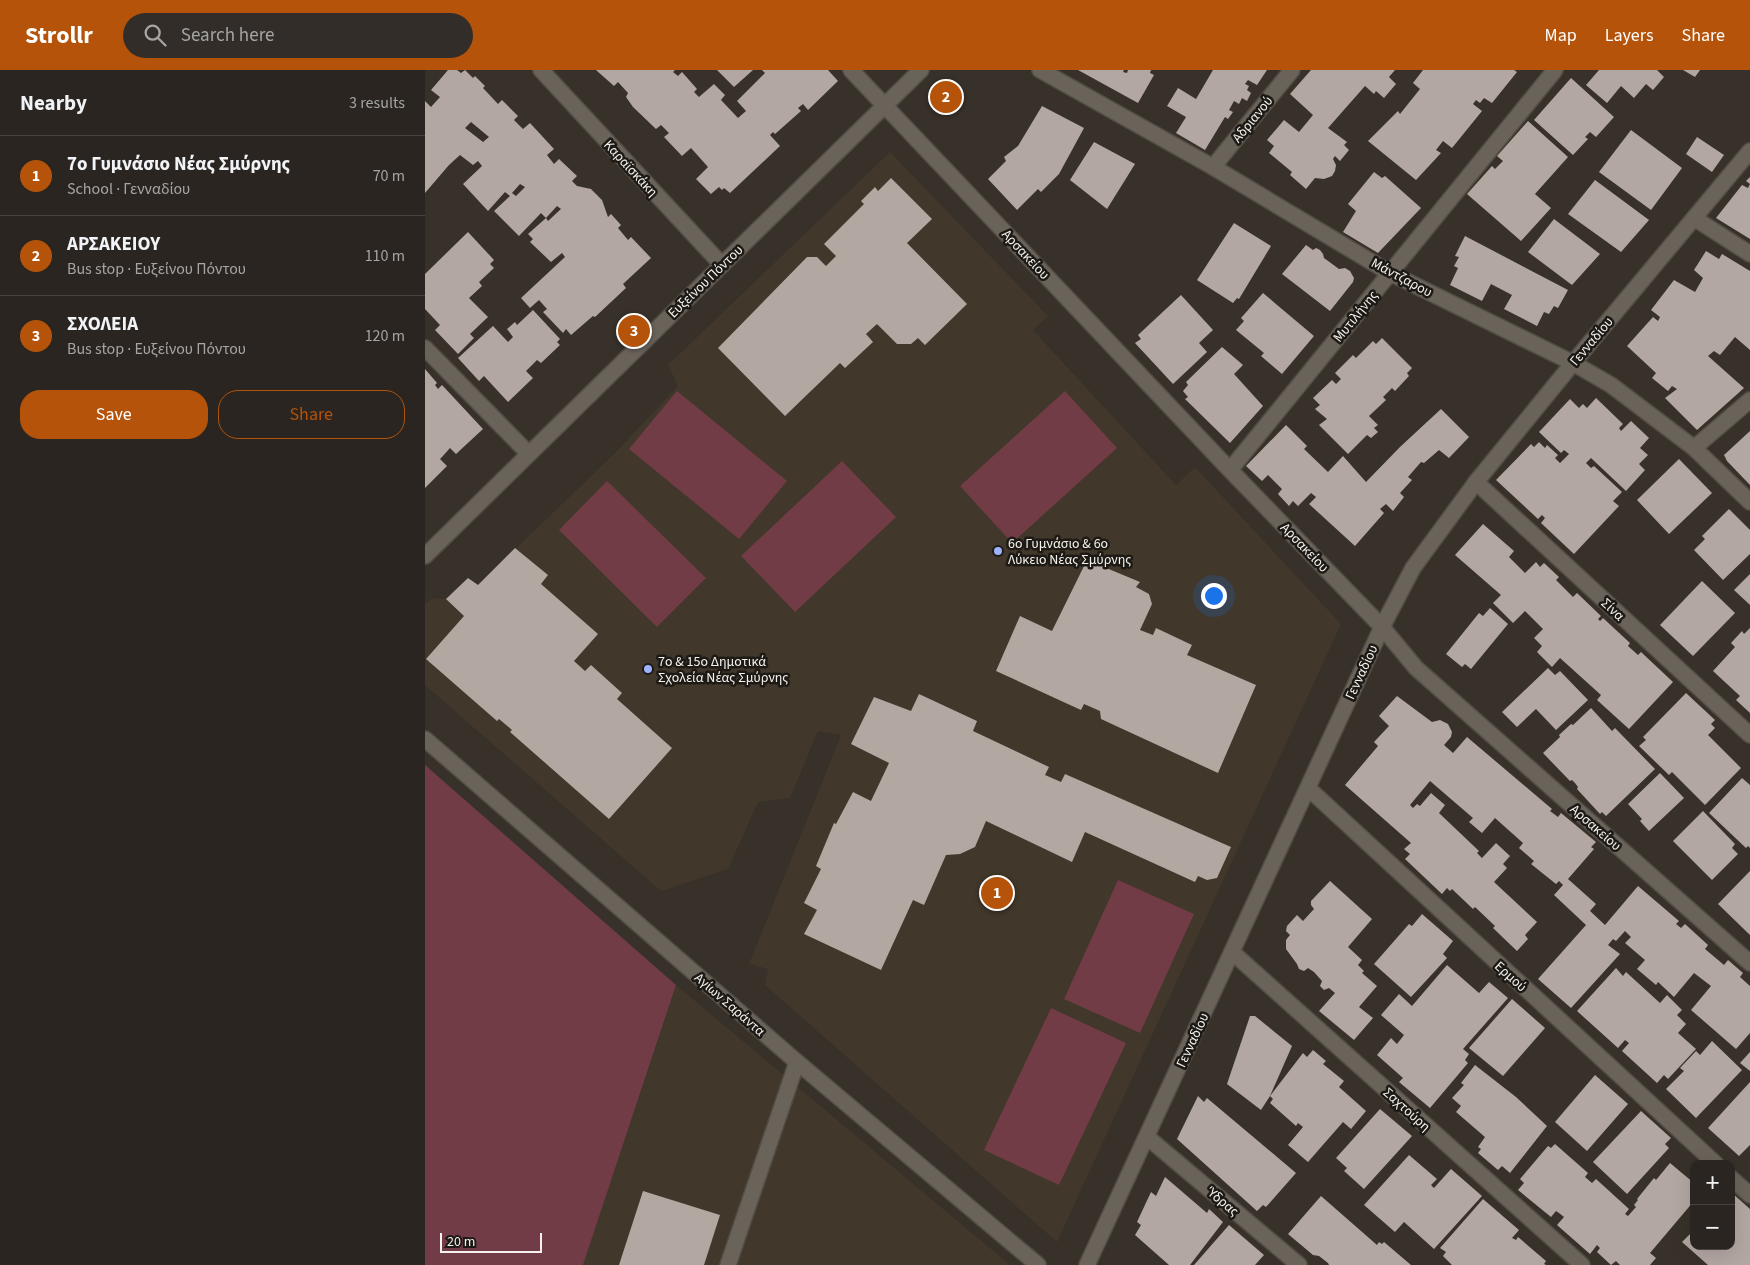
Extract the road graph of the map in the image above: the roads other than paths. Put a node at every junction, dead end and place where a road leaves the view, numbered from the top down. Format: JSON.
{"nodes":[{"id":1,"x":541,"y":70,"type":"edge"},
{"id":2,"x":851,"y":70,"type":"edge"},
{"id":3,"x":921,"y":70,"type":"edge"},
{"id":4,"x":1040,"y":70,"type":"edge"},
{"id":5,"x":1291,"y":70,"type":"edge"},
{"id":6,"x":1555,"y":70,"type":"edge"},
{"id":7,"x":884,"y":105,"type":"junction"},
{"id":8,"x":1750,"y":151,"type":"edge"},
{"id":9,"x":1213,"y":167,"type":"junction"},
{"id":10,"x":1694,"y":218,"type":"junction"},
{"id":11,"x":1750,"y":254,"type":"edge"},
{"id":12,"x":722,"y":265,"type":"junction"},
{"id":13,"x":1390,"y":273,"type":"junction"},
{"id":14,"x":425,"y":348,"type":"edge"},
{"id":15,"x":1573,"y":363,"type":"junction"},
{"id":16,"x":1750,"y":400,"type":"edge"},
{"id":17,"x":1694,"y":448,"type":"junction"},
{"id":18,"x":529,"y":454,"type":"junction"},
{"id":19,"x":1230,"y":470,"type":"junction"},
{"id":20,"x":1476,"y":482,"type":"junction"},
{"id":21,"x":1750,"y":502,"type":"edge"},
{"id":22,"x":425,"y":556,"type":"edge"},
{"id":23,"x":1382,"y":627,"type":"junction"},
{"id":24,"x":1750,"y":736,"type":"edge"},
{"id":25,"x":425,"y":739,"type":"edge"},
{"id":26,"x":1308,"y":788,"type":"junction"},
{"id":27,"x":1232,"y":952,"type":"junction"},
{"id":28,"x":1750,"y":963,"type":"edge"},
{"id":29,"x":797,"y":1062,"type":"junction"},
{"id":30,"x":1147,"y":1137,"type":"junction"},
{"id":31,"x":1712,"y":1160,"type":"edge"},
{"id":32,"x":1735,"y":1182,"type":"edge"},
{"id":33,"x":1750,"y":1195,"type":"edge"},
{"id":34,"x":728,"y":1265,"type":"edge"},
{"id":35,"x":1038,"y":1265,"type":"edge"},
{"id":36,"x":1087,"y":1265,"type":"edge"},
{"id":37,"x":1299,"y":1265,"type":"edge"},
{"id":38,"x":1582,"y":1265,"type":"edge"}],
"edges":[{"from":1,"to":12,"type":"street","name":"Καραϊσκάκη"},
{"from":2,"to":7,"type":"street","name":"Αρσακείου"},
{"from":3,"to":7,"type":"street","name":"Ευξείνου Πόντου"},
{"from":4,"to":9,"type":"street","name":"Μάντζαρου"},
{"from":5,"to":9,"type":"street","name":"Αδριανού"},
{"from":6,"to":13,"type":"street","name":"Μυτιλήνης"},
{"from":7,"to":12,"type":"street","name":"Ευξείνου Πόντου"},
{"from":7,"to":19,"type":"street","name":"Αρσακείου"},
{"from":8,"to":10,"type":"street","name":"Γενναδίου"},
{"from":9,"to":13,"type":"street","name":"Μάντζαρου"},
{"from":10,"to":11,"type":"street"},
{"from":10,"to":15,"type":"street","name":"Γενναδίου"},
{"from":12,"to":18,"type":"street","name":"Ευξείνου Πόντου"},
{"from":13,"to":15,"type":"street","name":"Μάντζαρου"},
{"from":13,"to":19,"type":"street","name":"Μυτιλήνης"},
{"from":14,"to":18,"type":"street"},
{"from":15,"to":17,"type":"street","name":"Μάντζαρου"},
{"from":15,"to":20,"type":"street","name":"Γενναδίου"},
{"from":16,"to":17,"type":"street"},
{"from":17,"to":21,"type":"street","name":"Μάντζαρου"},
{"from":18,"to":22,"type":"street","name":"Ευξείνου Πόντου"},
{"from":19,"to":23,"type":"street","name":"Αρσακείου"},
{"from":20,"to":23,"type":"street","name":"Γενναδίου"},
{"from":20,"to":24,"type":"street","name":"Σίνα"},
{"from":23,"to":26,"type":"street","name":"Γενναδίου"},
{"from":23,"to":28,"type":"street","name":"Αρσακείου"},
{"from":25,"to":29,"type":"street","name":"Αγίων Σαράντα"},
{"from":26,"to":27,"type":"street","name":"Γενναδίου"},
{"from":26,"to":31,"type":"street","name":"Ερμού"},
{"from":27,"to":30,"type":"street","name":"Γενναδίου"},
{"from":27,"to":38,"type":"street","name":"Σαχτούρη"},
{"from":29,"to":34,"type":"street"},
{"from":29,"to":35,"type":"street","name":"Αγίων Σαράντα"},
{"from":30,"to":36,"type":"street","name":"Γενναδίου"},
{"from":30,"to":37,"type":"street","name":"Ύδρας"},
{"from":32,"to":33,"type":"street"}]}
